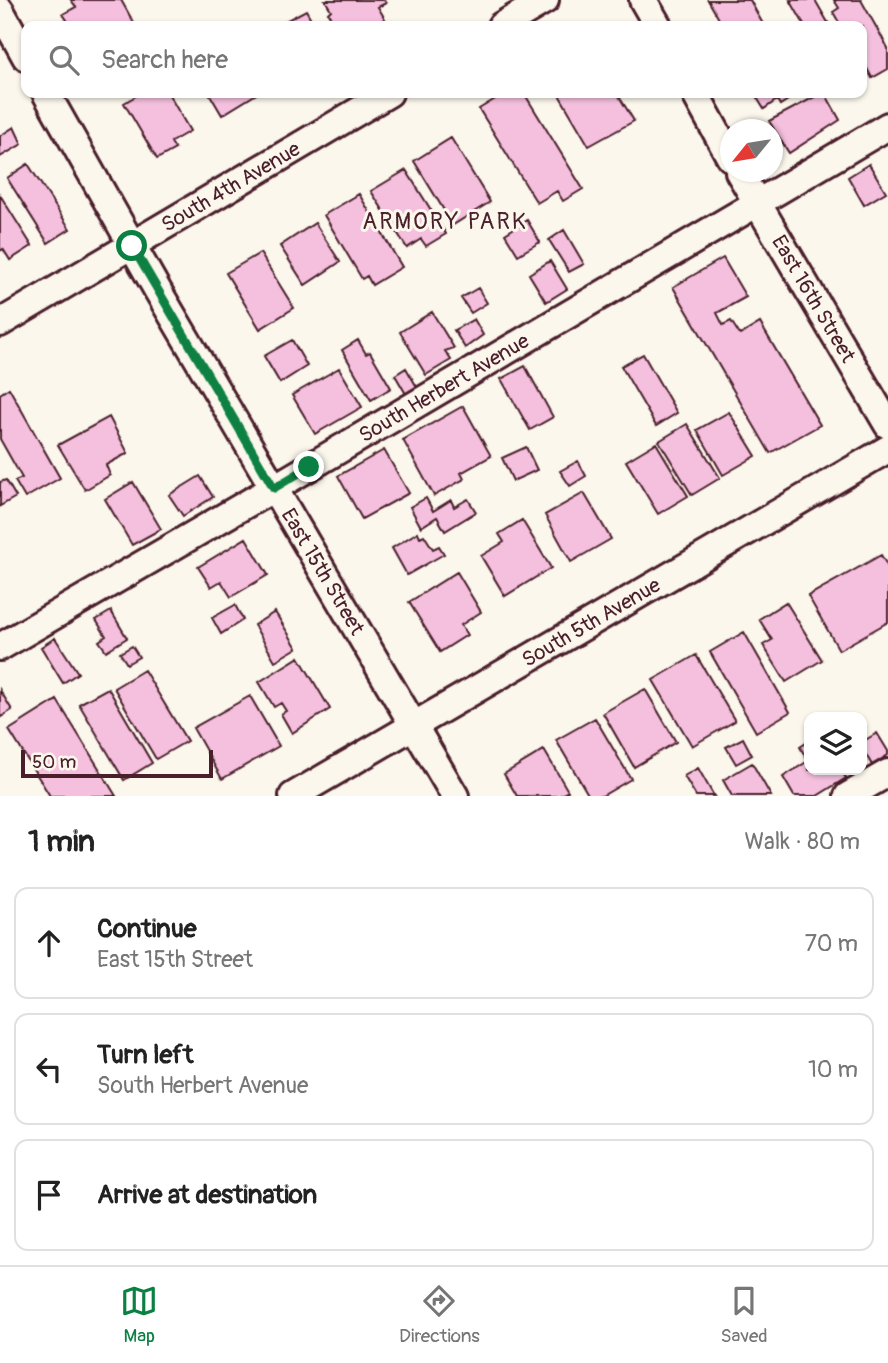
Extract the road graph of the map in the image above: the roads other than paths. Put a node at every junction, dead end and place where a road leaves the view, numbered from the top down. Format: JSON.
{"nodes":[{"id":1,"x":7,"y":0,"type":"edge"},
{"id":2,"x":545,"y":0,"type":"edge"},
{"id":3,"x":643,"y":0,"type":"edge"},
{"id":4,"x":0,"y":4,"type":"edge"},
{"id":5,"x":0,"y":10,"type":"edge"},
{"id":6,"x":509,"y":21,"type":"edge"},
{"id":7,"x":655,"y":21,"type":"edge"},
{"id":8,"x":21,"y":48,"type":"edge"},
{"id":9,"x":49,"y":98,"type":"edge"},
{"id":10,"x":381,"y":98,"type":"edge"},
{"id":11,"x":698,"y":98,"type":"edge"},
{"id":12,"x":888,"y":126,"type":"edge"},
{"id":13,"x":720,"y":139,"type":"edge"},
{"id":14,"x":744,"y":182,"type":"edge"},
{"id":15,"x":756,"y":203,"type":"junction"},
{"id":16,"x":132,"y":246,"type":"junction"},
{"id":17,"x":0,"y":323,"type":"edge"},
{"id":18,"x":888,"y":425,"type":"edge"},
{"id":19,"x":888,"y":449,"type":"edge"},
{"id":20,"x":274,"y":488,"type":"junction"},
{"id":21,"x":0,"y":647,"type":"edge"},
{"id":22,"x":412,"y":725,"type":"junction"},
{"id":23,"x":888,"y":773,"type":"edge"},
{"id":24,"x":293,"y":796,"type":"edge"},
{"id":25,"x":454,"y":796,"type":"edge"},
{"id":26,"x":848,"y":796,"type":"edge"}],
"edges":[{"from":1,"to":4,"type":"street"},
{"from":2,"to":6,"type":"street"},
{"from":3,"to":7,"type":"street"},
{"from":5,"to":8,"type":"street"},
{"from":9,"to":16,"type":"street","name":"East 15th Street"},
{"from":10,"to":16,"type":"street","name":"South 4th Avenue"},
{"from":11,"to":13,"type":"street"},
{"from":12,"to":15,"type":"street","name":"South Herbert Avenue"},
{"from":14,"to":15,"type":"street","name":"East 16th Street"},
{"from":15,"to":18,"type":"street","name":"East 16th Street"},
{"from":15,"to":20,"type":"street","name":"South Herbert Avenue"},
{"from":16,"to":17,"type":"street","name":"South 4th Avenue"},
{"from":16,"to":20,"type":"street","name":"East 15th Street"},
{"from":19,"to":22,"type":"street","name":"South 5th Avenue"},
{"from":20,"to":21,"type":"street","name":"South Herbert Avenue"},
{"from":20,"to":22,"type":"street","name":"East 15th Street"},
{"from":22,"to":24,"type":"street","name":"South 5th Avenue"},
{"from":22,"to":25,"type":"street","name":"East 15th Street"},
{"from":23,"to":26,"type":"street"}]}
